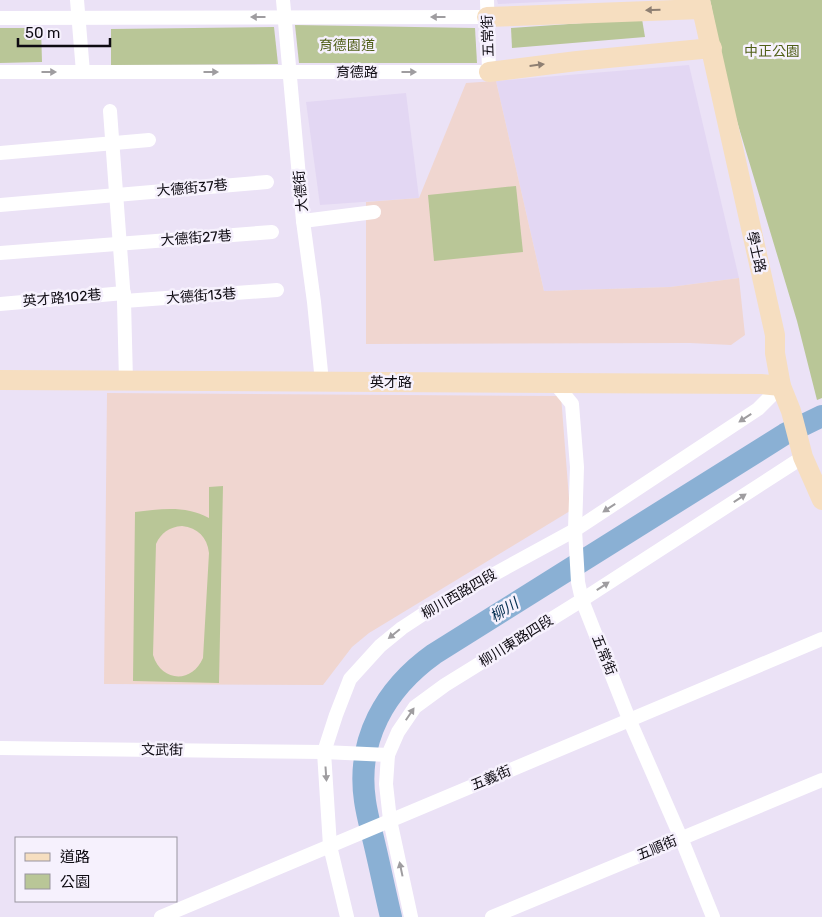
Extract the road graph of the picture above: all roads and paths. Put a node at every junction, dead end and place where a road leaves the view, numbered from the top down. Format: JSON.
{"nodes":[{"id":1,"x":76,"y":0,"type":"edge"},
{"id":2,"x":283,"y":0,"type":"edge"},
{"id":3,"x":701,"y":4,"type":"edge"},
{"id":4,"x":487,"y":8,"type":"edge"},
{"id":5,"x":79,"y":17,"type":"junction"},
{"id":6,"x":285,"y":17,"type":"junction"},
{"id":7,"x":0,"y":18,"type":"edge"},
{"id":8,"x":712,"y":48,"type":"junction"},
{"id":9,"x":0,"y":72,"type":"edge"},
{"id":10,"x":82,"y":72,"type":"junction"},
{"id":11,"x":290,"y":72,"type":"junction"},
{"id":12,"x":489,"y":72,"type":"junction"},
{"id":13,"x":110,"y":111,"type":"dead end"},
{"id":14,"x":150,"y":140,"type":"dead end"},
{"id":15,"x":113,"y":143,"type":"junction"},
{"id":16,"x":0,"y":153,"type":"edge"},
{"id":17,"x":267,"y":182,"type":"dead end"},
{"id":18,"x":117,"y":194,"type":"junction"},
{"id":19,"x":0,"y":204,"type":"edge"},
{"id":20,"x":374,"y":212,"type":"dead end"},
{"id":21,"x":303,"y":221,"type":"junction"},
{"id":22,"x":272,"y":232,"type":"dead end"},
{"id":23,"x":120,"y":244,"type":"junction"},
{"id":24,"x":0,"y":253,"type":"edge"},
{"id":25,"x":277,"y":290,"type":"dead end"},
{"id":26,"x":124,"y":297,"type":"junction"},
{"id":27,"x":0,"y":304,"type":"edge"},
{"id":28,"x":0,"y":380,"type":"edge"},
{"id":29,"x":126,"y":381,"type":"junction"},
{"id":30,"x":322,"y":382,"type":"junction"},
{"id":31,"x":554,"y":382,"type":"junction"},
{"id":32,"x":781,"y":386,"type":"junction"},
{"id":33,"x":801,"y":449,"type":"junction"},
{"id":34,"x":822,"y":500,"type":"edge"},
{"id":35,"x":576,"y":536,"type":"junction"},
{"id":36,"x":582,"y":600,"type":"junction"},
{"id":37,"x":822,"y":639,"type":"edge"},
{"id":38,"x":629,"y":719,"type":"junction"},
{"id":39,"x":0,"y":748,"type":"edge"},
{"id":40,"x":324,"y":752,"type":"junction"},
{"id":41,"x":388,"y":755,"type":"junction"},
{"id":42,"x":822,"y":780,"type":"edge"},
{"id":43,"x":384,"y":822,"type":"junction"},
{"id":44,"x":681,"y":838,"type":"junction"},
{"id":45,"x":333,"y":845,"type":"junction"},
{"id":46,"x":161,"y":917,"type":"edge"},
{"id":47,"x":347,"y":917,"type":"edge"},
{"id":48,"x":411,"y":917,"type":"edge"},
{"id":49,"x":492,"y":917,"type":"edge"},
{"id":50,"x":713,"y":917,"type":"edge"}],
"edges":[{"from":1,"to":5,"type":"street"},
{"from":2,"to":6,"type":"street","name":"大德街"},
{"from":3,"to":4,"type":"street","one_way":true},
{"from":3,"to":8,"type":"street","name":"學士路"},
{"from":4,"to":6,"type":"street","one_way":true},
{"from":4,"to":12,"type":"street","name":"五常街"},
{"from":6,"to":5,"type":"street","one_way":true},
{"from":5,"to":7,"type":"street"},
{"from":5,"to":10,"type":"street"},
{"from":6,"to":11,"type":"street","name":"大德街"},
{"from":12,"to":8,"type":"street","name":"育德路","one_way":true},
{"from":8,"to":32,"type":"street","name":"學士路"},
{"from":9,"to":10,"type":"street","name":"育德路","one_way":true},
{"from":10,"to":11,"type":"street","name":"育德路","one_way":true},
{"from":11,"to":12,"type":"street","name":"育德路","one_way":true},
{"from":11,"to":21,"type":"street","name":"大德街"},
{"from":13,"to":15,"type":"street"},
{"from":14,"to":15,"type":"street"},
{"from":15,"to":16,"type":"street"},
{"from":15,"to":18,"type":"street"},
{"from":17,"to":18,"type":"street","name":"大德街37巷"},
{"from":18,"to":19,"type":"street"},
{"from":18,"to":23,"type":"street"},
{"from":20,"to":21,"type":"street"},
{"from":21,"to":30,"type":"street","name":"大德街"},
{"from":22,"to":23,"type":"street","name":"大德街27巷"},
{"from":23,"to":24,"type":"street"},
{"from":23,"to":26,"type":"street"},
{"from":25,"to":26,"type":"street","name":"大德街13巷"},
{"from":26,"to":27,"type":"street","name":"英才路102巷"},
{"from":26,"to":29,"type":"street"},
{"from":28,"to":29,"type":"street","name":"英才路"},
{"from":29,"to":30,"type":"street","name":"英才路"},
{"from":30,"to":31,"type":"street","name":"英才路"},
{"from":31,"to":32,"type":"street","name":"英才路"},
{"from":31,"to":35,"type":"street","name":"五常街"},
{"from":32,"to":33,"type":"street","name":"學士路"},
{"from":32,"to":35,"type":"street","name":"柳川西路四段","one_way":true},
{"from":33,"to":34,"type":"street","name":"學士路"},
{"from":36,"to":33,"type":"street","name":"柳川東路四段","one_way":true},
{"from":35,"to":36,"type":"street","name":"五常街"},
{"from":35,"to":40,"type":"street","name":"柳川西路四段","one_way":true},
{"from":36,"to":38,"type":"street","name":"五常街"},
{"from":41,"to":36,"type":"street","name":"柳川東路四段","one_way":true},
{"from":37,"to":38,"type":"street","name":"五義街"},
{"from":38,"to":43,"type":"street","name":"五義街"},
{"from":38,"to":44,"type":"street","name":"五常街"},
{"from":39,"to":40,"type":"street","name":"文武街"},
{"from":40,"to":41,"type":"street","name":"文武街"},
{"from":40,"to":45,"type":"street","name":"柳川西路四段","one_way":true},
{"from":41,"to":43,"type":"street","name":"柳川東路四段"},
{"from":42,"to":44,"type":"street","name":"五順街"},
{"from":43,"to":45,"type":"street","name":"五義街"},
{"from":48,"to":43,"type":"street","name":"柳川東路四段","one_way":true},
{"from":44,"to":49,"type":"street","name":"五順街"},
{"from":44,"to":50,"type":"street","name":"五常街"},
{"from":45,"to":46,"type":"street","name":"五義街"},
{"from":45,"to":47,"type":"street","name":"柳川西路四段"}]}
